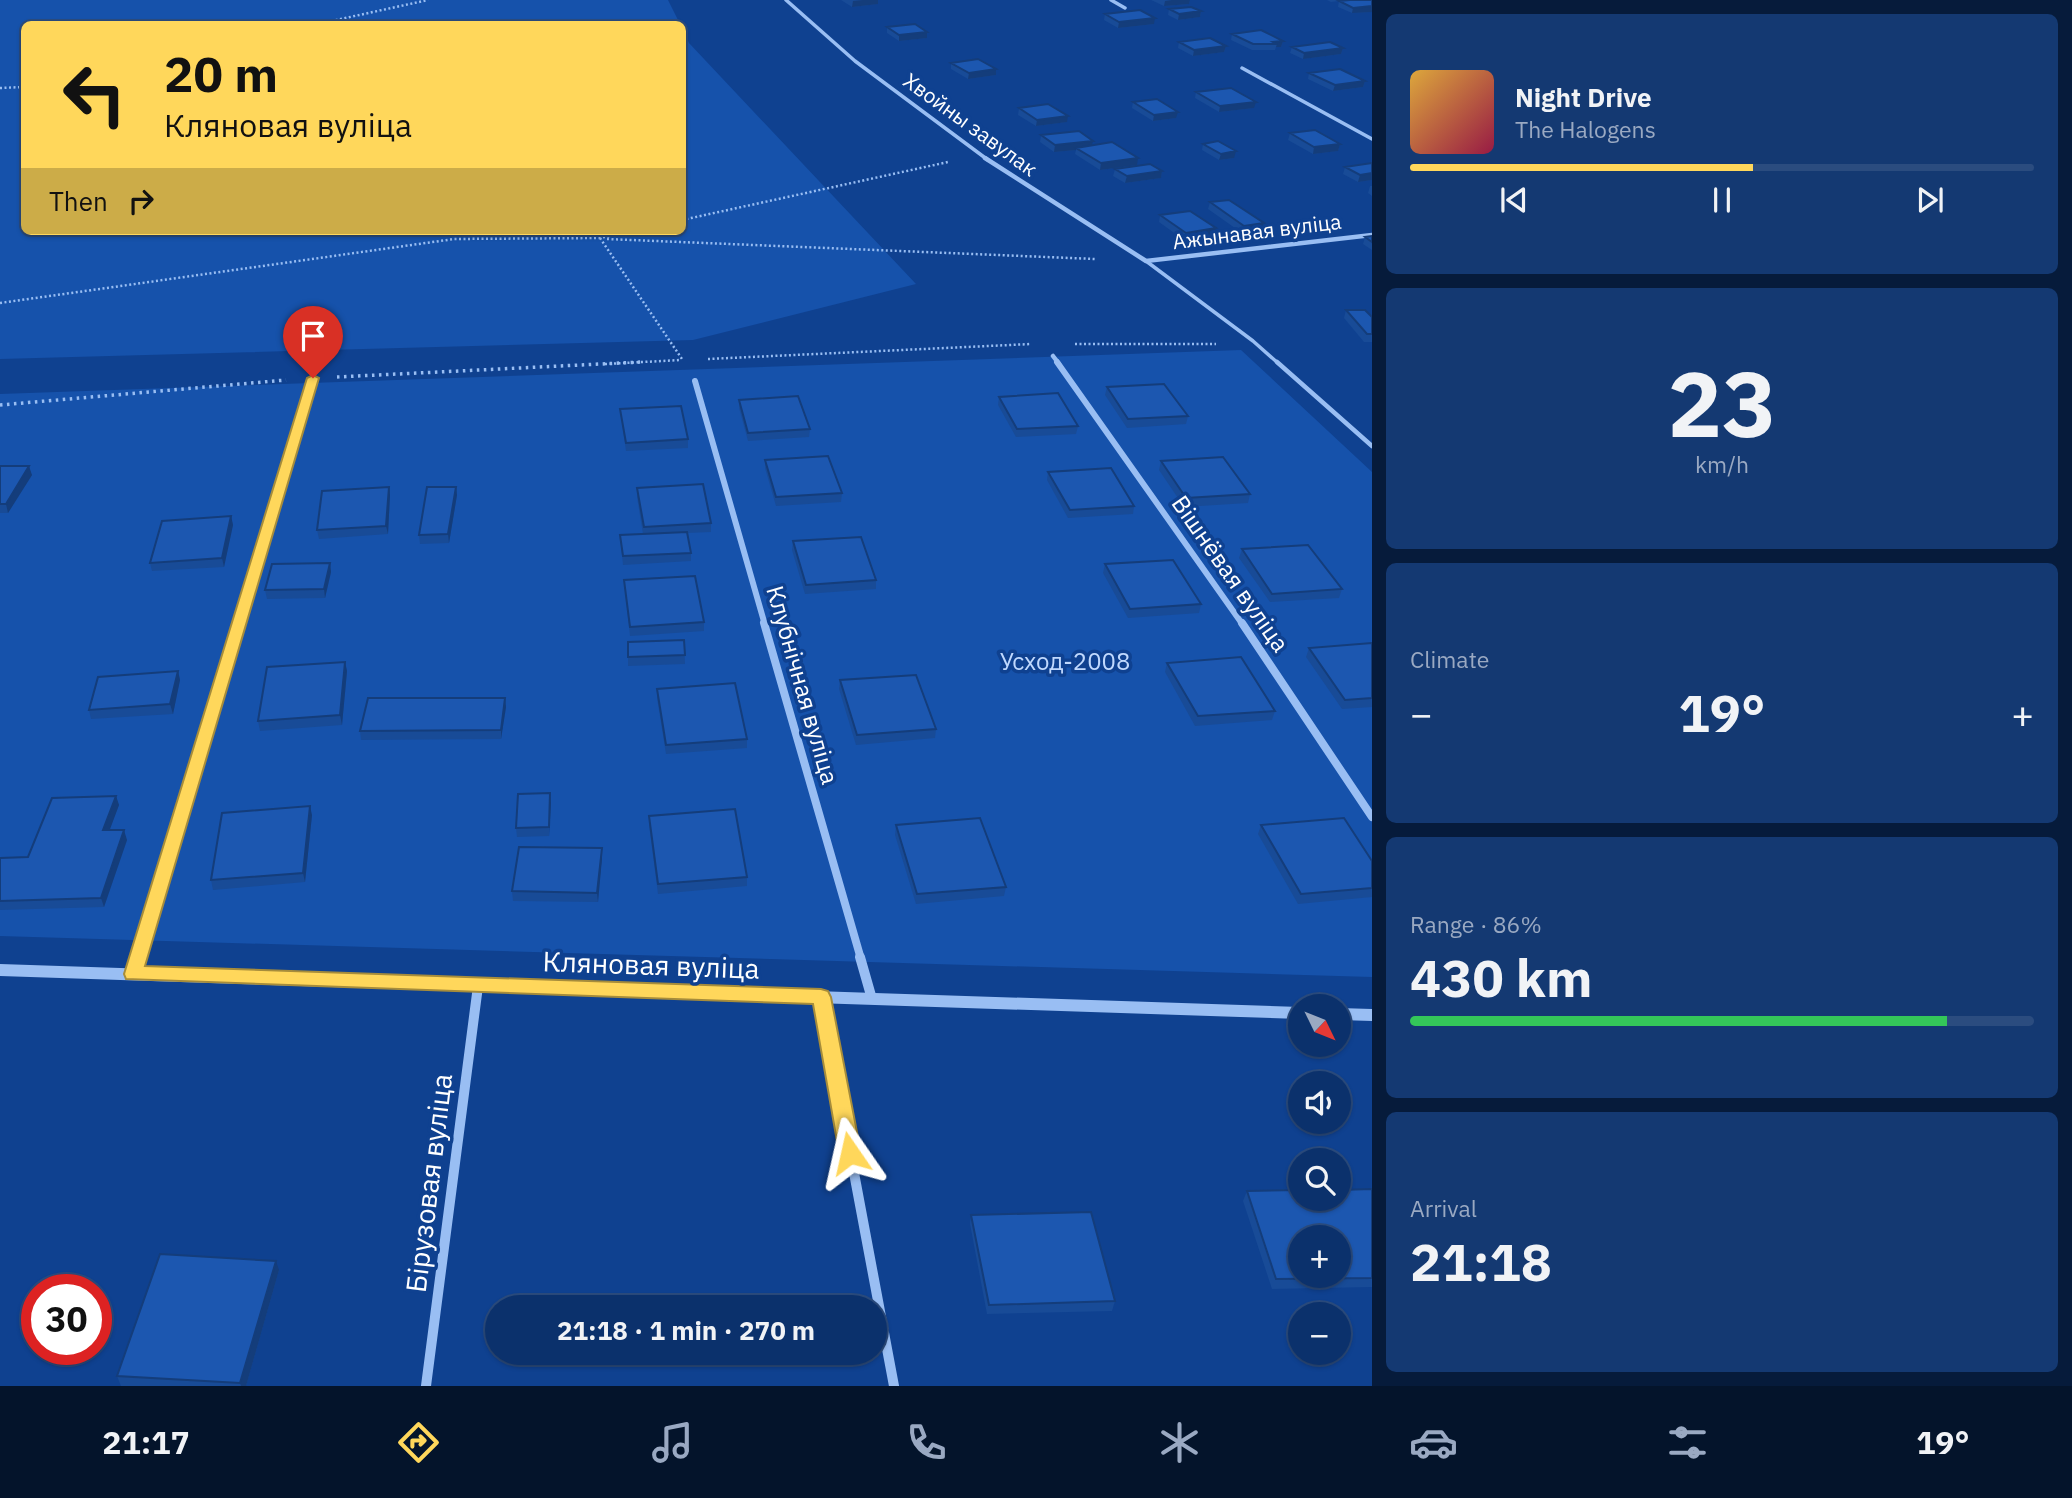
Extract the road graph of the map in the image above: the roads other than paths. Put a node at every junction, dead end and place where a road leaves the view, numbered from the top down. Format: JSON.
{"nodes":[{"id":1,"x":786,"y":0,"type":"edge"},
{"id":2,"x":1111,"y":0,"type":"edge"},
{"id":3,"x":1125,"y":8,"type":"dead end"},
{"id":4,"x":1242,"y":68,"type":"dead end"},
{"id":5,"x":1372,"y":139,"type":"edge"},
{"id":6,"x":1372,"y":235,"type":"edge"},
{"id":7,"x":1146,"y":261,"type":"junction"},
{"id":8,"x":1053,"y":356,"type":"road end"},
{"id":9,"x":313,"y":378,"type":"dead end"},
{"id":10,"x":695,"y":381,"type":"road end"},
{"id":11,"x":1372,"y":446,"type":"edge"},
{"id":12,"x":1372,"y":817,"type":"edge"},
{"id":13,"x":0,"y":970,"type":"edge"},
{"id":14,"x":133,"y":974,"type":"junction"},
{"id":15,"x":478,"y":986,"type":"junction"},
{"id":16,"x":821,"y":997,"type":"junction"},
{"id":17,"x":872,"y":999,"type":"junction"},
{"id":18,"x":1288,"y":1013,"type":"edge"},
{"id":19,"x":1351,"y":1014,"type":"edge"},
{"id":20,"x":1372,"y":1015,"type":"edge"},
{"id":21,"x":426,"y":1386,"type":"edge"},
{"id":22,"x":894,"y":1386,"type":"edge"}],
"edges":[{"from":1,"to":7,"type":"street","name":"Хвойны завулак"},
{"from":2,"to":3,"type":"street"},
{"from":4,"to":5,"type":"street"},
{"from":6,"to":7,"type":"street","name":"Ажынавая вуліца"},
{"from":7,"to":11,"type":"lane"},
{"from":8,"to":12,"type":"street","name":"Вішнёвая вуліца"},
{"from":9,"to":14,"type":"street"},
{"from":10,"to":17,"type":"street","name":"Клубнічная вуліца"},
{"from":13,"to":14,"type":"street","name":"Кляновая вуліца"},
{"from":14,"to":15,"type":"street","name":"Кляновая вуліца"},
{"from":15,"to":16,"type":"street","name":"Кляновая вуліца"},
{"from":15,"to":21,"type":"street","name":"Бірузовая вуліца"},
{"from":16,"to":17,"type":"street","name":"Кляновая вуліца"},
{"from":16,"to":22,"type":"street"},
{"from":17,"to":18,"type":"street","name":"Кляновая вуліца"},
{"from":19,"to":20,"type":"street"}]}
